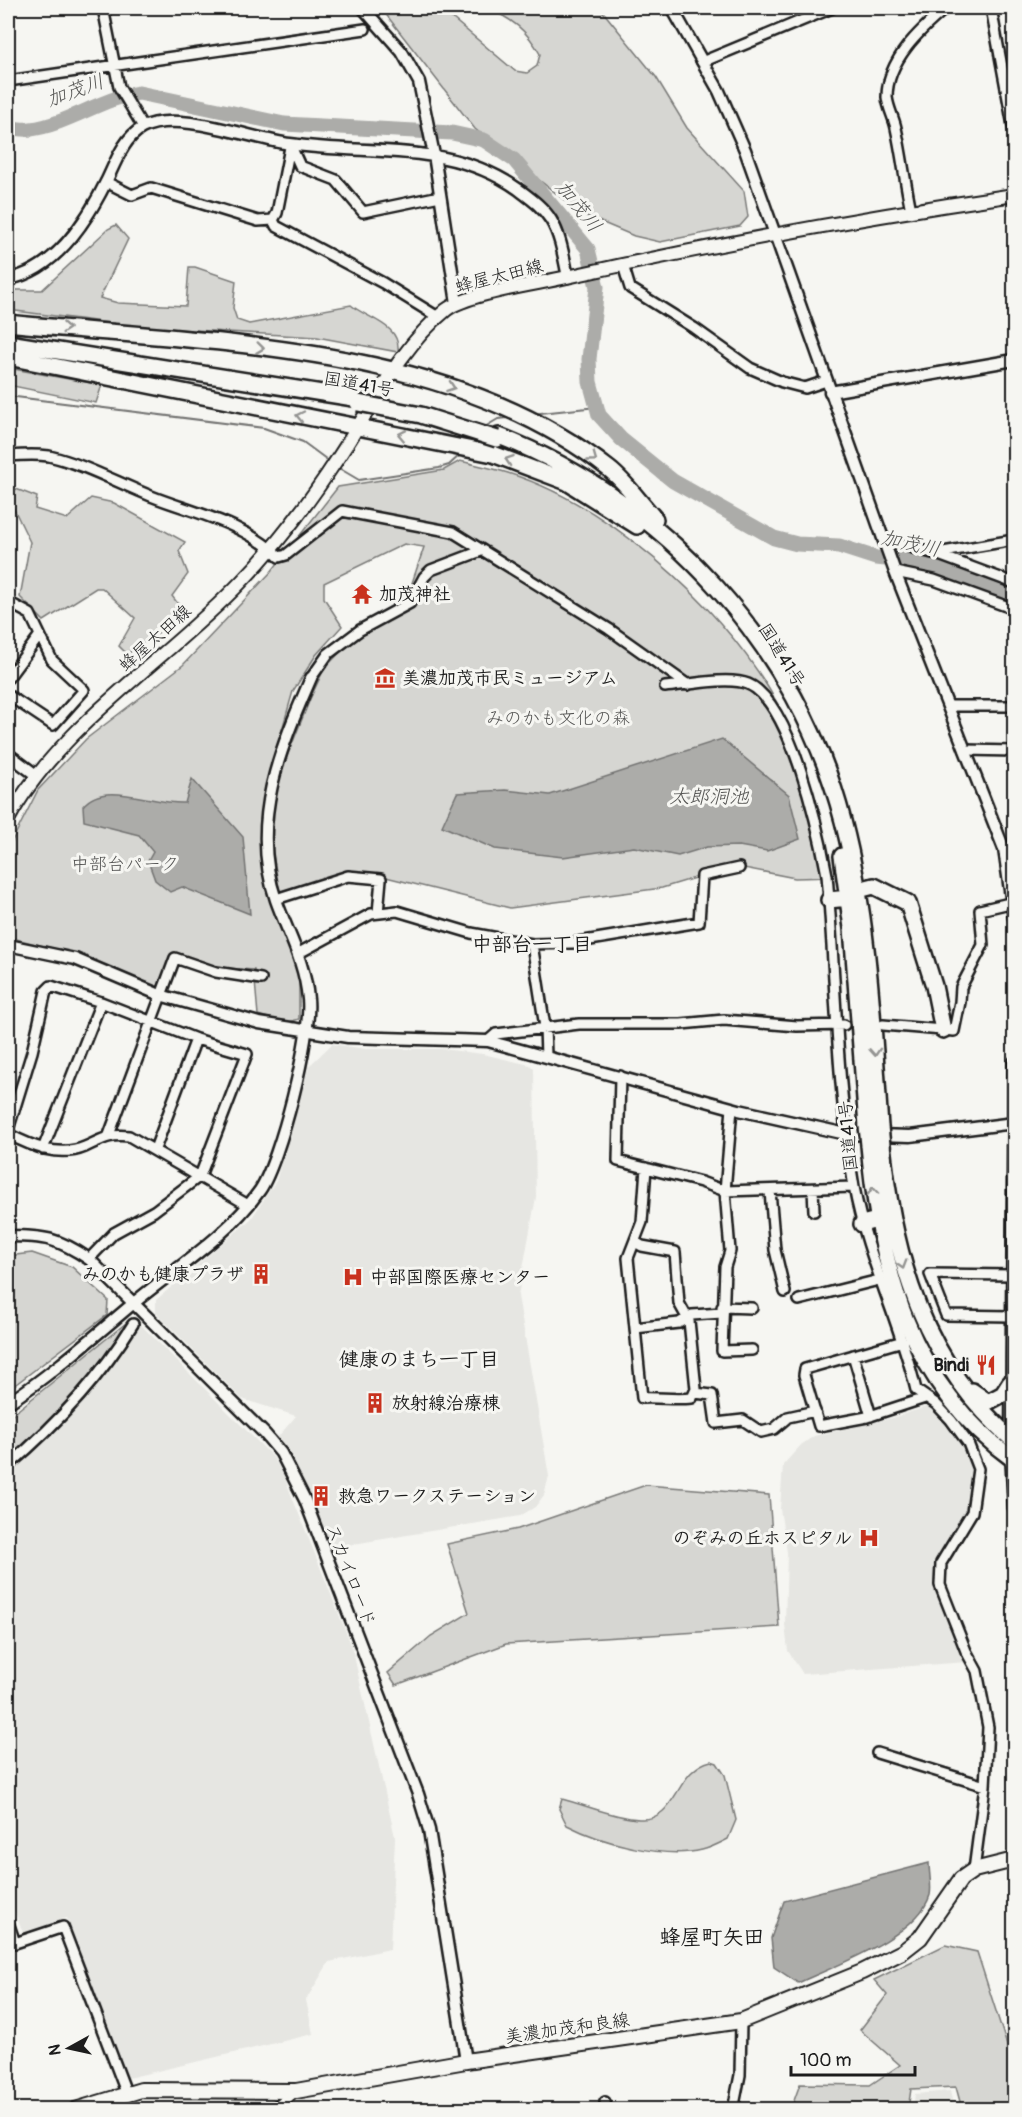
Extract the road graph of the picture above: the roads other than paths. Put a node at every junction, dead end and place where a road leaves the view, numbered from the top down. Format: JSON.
{"nodes":[{"id":1,"x":103,"y":8,"type":"edge"},
{"id":2,"x":363,"y":8,"type":"edge"},
{"id":3,"x":672,"y":8,"type":"edge"},
{"id":4,"x":832,"y":8,"type":"edge"},
{"id":5,"x":946,"y":8,"type":"edge"},
{"id":6,"x":991,"y":8,"type":"edge"},
{"id":7,"x":365,"y":29,"type":"dead end"},
{"id":8,"x":702,"y":62,"type":"junction"},
{"id":9,"x":115,"y":64,"type":"junction"},
{"id":10,"x":8,"y":81,"type":"edge"},
{"id":11,"x":1013,"y":114,"type":"edge"},
{"id":12,"x":143,"y":127,"type":"junction"},
{"id":13,"x":1014,"y":130,"type":"edge"},
{"id":14,"x":290,"y":144,"type":"junction"},
{"id":15,"x":434,"y":155,"type":"junction"},
{"id":16,"x":106,"y":182,"type":"junction"},
{"id":17,"x":1014,"y":195,"type":"edge"},
{"id":18,"x":440,"y":196,"type":"junction"},
{"id":19,"x":911,"y":210,"type":"junction"},
{"id":20,"x":273,"y":220,"type":"junction"},
{"id":21,"x":774,"y":233,"type":"junction"},
{"id":22,"x":8,"y":264,"type":"edge"},
{"id":23,"x":623,"y":265,"type":"junction"},
{"id":24,"x":568,"y":277,"type":"junction"},
{"id":25,"x":9,"y":279,"type":"edge"},
{"id":26,"x":457,"y":303,"type":"junction"},
{"id":27,"x":438,"y":317,"type":"junction"},
{"id":28,"x":8,"y":323,"type":"edge"},
{"id":29,"x":8,"y":344,"type":"edge"},
{"id":30,"x":8,"y":348,"type":"edge"},
{"id":31,"x":8,"y":357,"type":"edge"},
{"id":32,"x":1014,"y":360,"type":"edge"},
{"id":33,"x":396,"y":369,"type":"junction"},
{"id":34,"x":828,"y":386,"type":"junction"},
{"id":35,"x":359,"y":401,"type":"junction"},
{"id":36,"x":358,"y":427,"type":"junction"},
{"id":37,"x":499,"y":437,"type":"junction"},
{"id":38,"x":8,"y":456,"type":"edge"},
{"id":39,"x":883,"y":540,"type":"junction"},
{"id":40,"x":1014,"y":540,"type":"edge"},
{"id":41,"x":271,"y":549,"type":"junction"},
{"id":42,"x":481,"y":551,"type":"junction"},
{"id":43,"x":936,"y":554,"type":"junction"},
{"id":44,"x":690,"y":558,"type":"junction"},
{"id":45,"x":895,"y":572,"type":"junction"},
{"id":46,"x":700,"y":577,"type":"junction"},
{"id":47,"x":1014,"y":583,"type":"edge"},
{"id":48,"x":8,"y":602,"type":"edge"},
{"id":49,"x":1014,"y":609,"type":"edge"},
{"id":50,"x":39,"y":635,"type":"junction"},
{"id":51,"x":8,"y":678,"type":"edge"},
{"id":52,"x":311,"y":678,"type":"joint"},
{"id":53,"x":688,"y":685,"type":"junction"},
{"id":54,"x":665,"y":687,"type":"dead end"},
{"id":55,"x":8,"y":695,"type":"edge"},
{"id":56,"x":948,"y":706,"type":"junction"},
{"id":57,"x":1014,"y":706,"type":"edge"},
{"id":58,"x":965,"y":750,"type":"junction"},
{"id":59,"x":1014,"y":751,"type":"edge"},
{"id":60,"x":8,"y":754,"type":"edge"},
{"id":61,"x":36,"y":775,"type":"junction"},
{"id":62,"x":8,"y":820,"type":"edge"},
{"id":63,"x":1009,"y":849,"type":"edge"},
{"id":64,"x":739,"y":868,"type":"dead end"},
{"id":65,"x":853,"y":894,"type":"junction"},
{"id":66,"x":276,"y":899,"type":"junction"},
{"id":67,"x":829,"y":900,"type":"junction"},
{"id":68,"x":1014,"y":902,"type":"edge"},
{"id":69,"x":378,"y":913,"type":"junction"},
{"id":70,"x":1014,"y":918,"type":"edge"},
{"id":71,"x":532,"y":944,"type":"junction"},
{"id":72,"x":8,"y":945,"type":"edge"},
{"id":73,"x":299,"y":952,"type":"junction"},
{"id":74,"x":261,"y":979,"type":"dead end"},
{"id":75,"x":160,"y":995,"type":"junction"},
{"id":76,"x":101,"y":1002,"type":"junction"},
{"id":77,"x":150,"y":1021,"type":"junction"},
{"id":78,"x":841,"y":1025,"type":"junction"},
{"id":79,"x":883,"y":1025,"type":"dead end"},
{"id":80,"x":545,"y":1027,"type":"junction"},
{"id":81,"x":307,"y":1030,"type":"junction"},
{"id":82,"x":943,"y":1030,"type":"junction"},
{"id":83,"x":196,"y":1039,"type":"junction"},
{"id":84,"x":488,"y":1041,"type":"junction"},
{"id":85,"x":546,"y":1056,"type":"junction"},
{"id":86,"x":1014,"y":1062,"type":"edge"},
{"id":87,"x":620,"y":1076,"type":"junction"},
{"id":88,"x":732,"y":1108,"type":"junction"},
{"id":89,"x":1013,"y":1123,"type":"edge"},
{"id":90,"x":8,"y":1132,"type":"edge"},
{"id":91,"x":846,"y":1134,"type":"junction"},
{"id":92,"x":109,"y":1135,"type":"junction"},
{"id":93,"x":875,"y":1145,"type":"junction"},
{"id":94,"x":43,"y":1149,"type":"junction"},
{"id":95,"x":155,"y":1149,"type":"junction"},
{"id":96,"x":646,"y":1168,"type":"junction"},
{"id":97,"x":200,"y":1176,"type":"junction"},
{"id":98,"x":854,"y":1187,"type":"junction"},
{"id":99,"x":813,"y":1189,"type":"junction"},
{"id":100,"x":725,"y":1191,"type":"junction"},
{"id":101,"x":770,"y":1191,"type":"junction"},
{"id":102,"x":248,"y":1205,"type":"junction"},
{"id":103,"x":814,"y":1210,"type":"dead end"},
{"id":104,"x":869,"y":1222,"type":"junction"},
{"id":105,"x":8,"y":1236,"type":"edge"},
{"id":106,"x":635,"y":1242,"type":"junction"},
{"id":107,"x":89,"y":1259,"type":"junction"},
{"id":108,"x":1013,"y":1270,"type":"edge"},
{"id":109,"x":879,"y":1280,"type":"junction"},
{"id":110,"x":785,"y":1292,"type":"dead end"},
{"id":111,"x":799,"y":1300,"type":"dead end"},
{"id":112,"x":135,"y":1303,"type":"junction"},
{"id":113,"x":752,"y":1308,"type":"dead end"},
{"id":114,"x":722,"y":1310,"type":"junction"},
{"id":115,"x":1011,"y":1316,"type":"junction"},
{"id":116,"x":686,"y":1317,"type":"junction"},
{"id":117,"x":133,"y":1324,"type":"dead end"},
{"id":118,"x":635,"y":1328,"type":"junction"},
{"id":119,"x":903,"y":1341,"type":"junction"},
{"id":120,"x":752,"y":1350,"type":"dead end"},
{"id":121,"x":853,"y":1355,"type":"junction"},
{"id":122,"x":948,"y":1364,"type":"junction"},
{"id":123,"x":1011,"y":1390,"type":"edge"},
{"id":124,"x":695,"y":1393,"type":"junction"},
{"id":125,"x":925,"y":1398,"type":"junction"},
{"id":126,"x":8,"y":1403,"type":"edge"},
{"id":127,"x":815,"y":1411,"type":"junction"},
{"id":128,"x":871,"y":1416,"type":"junction"},
{"id":129,"x":1012,"y":1439,"type":"edge"},
{"id":130,"x":1013,"y":1459,"type":"edge"},
{"id":131,"x":8,"y":1466,"type":"edge"},
{"id":132,"x":1014,"y":1508,"type":"edge"},
{"id":133,"x":877,"y":1754,"type":"dead end"},
{"id":134,"x":985,"y":1786,"type":"junction"},
{"id":135,"x":1014,"y":1860,"type":"edge"},
{"id":136,"x":974,"y":1870,"type":"junction"},
{"id":137,"x":8,"y":1922,"type":"edge"},
{"id":138,"x":741,"y":2021,"type":"junction"},
{"id":139,"x":465,"y":2061,"type":"junction"},
{"id":140,"x":296,"y":2091,"type":"junction"},
{"id":141,"x":126,"y":2092,"type":"junction"},
{"id":142,"x":75,"y":2109,"type":"edge"},
{"id":143,"x":273,"y":2109,"type":"edge"},
{"id":144,"x":733,"y":2109,"type":"edge"}],
"edges":[{"from":1,"to":9,"type":"street"},
{"from":2,"to":15,"type":"street"},
{"from":3,"to":8,"type":"street"},
{"from":4,"to":8,"type":"street"},
{"from":5,"to":19,"type":"street"},
{"from":6,"to":11,"type":"street"},
{"from":7,"to":9,"type":"street"},
{"from":8,"to":21,"type":"street"},
{"from":9,"to":10,"type":"street"},
{"from":9,"to":12,"type":"street"},
{"from":11,"to":13,"type":"street"},
{"from":12,"to":14,"type":"street"},
{"from":12,"to":16,"type":"street"},
{"from":14,"to":15,"type":"street"},
{"from":14,"to":18,"type":"street"},
{"from":14,"to":20,"type":"street"},
{"from":15,"to":18,"type":"street"},
{"from":15,"to":24,"type":"street"},
{"from":16,"to":20,"type":"street"},
{"from":16,"to":25,"type":"street"},
{"from":17,"to":19,"type":"main road","name":"蜂屋太田線"},
{"from":18,"to":26,"type":"street"},
{"from":19,"to":21,"type":"main road","name":"蜂屋太田線"},
{"from":20,"to":27,"type":"street"},
{"from":21,"to":23,"type":"main road","name":"蜂屋太田線"},
{"from":21,"to":34,"type":"street"},
{"from":22,"to":25,"type":"street"},
{"from":23,"to":24,"type":"main road","name":"蜂屋太田線"},
{"from":23,"to":34,"type":"street"},
{"from":24,"to":26,"type":"main road","name":"蜂屋太田線"},
{"from":26,"to":27,"type":"main road","name":"蜂屋太田線"},
{"from":27,"to":33,"type":"main road","name":"蜂屋太田線"},
{"from":28,"to":33,"type":"highway","one_way":true},
{"from":29,"to":35,"type":"highway","name":"国道41号"},
{"from":30,"to":35,"type":"highway","name":"国道41号"},
{"from":36,"to":31,"type":"highway","one_way":true},
{"from":32,"to":34,"type":"street"},
{"from":33,"to":36,"type":"main road","name":"蜂屋太田線"},
{"from":33,"to":44,"type":"highway","one_way":true},
{"from":34,"to":39,"type":"street"},
{"from":35,"to":37,"type":"highway","name":"国道41号","bridge":true},
{"from":36,"to":41,"type":"main road","name":"蜂屋太田線"},
{"from":46,"to":36,"type":"highway","one_way":true},
{"from":37,"to":44,"type":"highway","name":"国道41号"},
{"from":37,"to":46,"type":"highway","name":"国道41号"},
{"from":38,"to":41,"type":"street"},
{"from":39,"to":43,"type":"street"},
{"from":39,"to":45,"type":"street"},
{"from":40,"to":43,"type":"street"},
{"from":41,"to":42,"type":"street"},
{"from":41,"to":61,"type":"main road","name":"蜂屋太田線"},
{"from":42,"to":52,"type":"street"},
{"from":42,"to":53,"type":"street"},
{"from":43,"to":47,"type":"street"},
{"from":44,"to":65,"type":"highway","name":"国道41号"},
{"from":45,"to":49,"type":"street"},
{"from":45,"to":56,"type":"street"},
{"from":46,"to":65,"type":"highway","name":"国道41号"},
{"from":48,"to":50,"type":"street"},
{"from":50,"to":51,"type":"street"},
{"from":50,"to":55,"type":"street"},
{"from":52,"to":66,"type":"street"},
{"from":53,"to":54,"type":"street"},
{"from":53,"to":67,"type":"street"},
{"from":56,"to":57,"type":"street"},
{"from":56,"to":58,"type":"street"},
{"from":58,"to":59,"type":"street"},
{"from":58,"to":63,"type":"street"},
{"from":60,"to":61,"type":"street"},
{"from":61,"to":62,"type":"main road","name":"蜂屋太田線"},
{"from":63,"to":68,"type":"street"},
{"from":64,"to":71,"type":"street"},
{"from":65,"to":67,"type":"highway"},
{"from":65,"to":82,"type":"highway"},
{"from":65,"to":93,"type":"highway","name":"国道41号","bridge":true},
{"from":66,"to":69,"type":"street"},
{"from":66,"to":73,"type":"street"},
{"from":67,"to":78,"type":"street"},
{"from":68,"to":70,"type":"street"},
{"from":68,"to":82,"type":"street"},
{"from":69,"to":71,"type":"street"},
{"from":69,"to":73,"type":"street"},
{"from":71,"to":80,"type":"street"},
{"from":72,"to":75,"type":"street"},
{"from":73,"to":81,"type":"street"},
{"from":74,"to":75,"type":"street"},
{"from":75,"to":77,"type":"street"},
{"from":75,"to":81,"type":"street"},
{"from":76,"to":77,"type":"street"},
{"from":76,"to":90,"type":"street"},
{"from":76,"to":94,"type":"street"},
{"from":77,"to":83,"type":"street"},
{"from":77,"to":92,"type":"street"},
{"from":78,"to":80,"type":"street"},
{"from":78,"to":91,"type":"street"},
{"from":79,"to":82,"type":"street"},
{"from":80,"to":84,"type":"street"},
{"from":80,"to":85,"type":"street"},
{"from":81,"to":84,"type":"street"},
{"from":81,"to":102,"type":"street"},
{"from":83,"to":95,"type":"street"},
{"from":83,"to":97,"type":"street"},
{"from":84,"to":85,"type":"street"},
{"from":85,"to":87,"type":"street"},
{"from":86,"to":89,"type":"street"},
{"from":87,"to":88,"type":"street"},
{"from":87,"to":96,"type":"street"},
{"from":88,"to":91,"type":"street"},
{"from":88,"to":100,"type":"street"},
{"from":89,"to":91,"type":"street"},
{"from":89,"to":108,"type":"street"},
{"from":90,"to":94,"type":"street"},
{"from":91,"to":98,"type":"street"},
{"from":92,"to":94,"type":"street"},
{"from":92,"to":95,"type":"street"},
{"from":104,"to":93,"type":"highway","name":"国道41号","one_way":true},
{"from":93,"to":122,"type":"highway","name":"国道41号","one_way":true},
{"from":95,"to":97,"type":"street"},
{"from":96,"to":100,"type":"street"},
{"from":96,"to":106,"type":"street"},
{"from":97,"to":102,"type":"street"},
{"from":97,"to":107,"type":"street"},
{"from":98,"to":99,"type":"street"},
{"from":98,"to":104,"type":"street"},
{"from":99,"to":101,"type":"street"},
{"from":99,"to":103,"type":"street"},
{"from":100,"to":101,"type":"street"},
{"from":100,"to":114,"type":"street"},
{"from":101,"to":110,"type":"street"},
{"from":102,"to":112,"type":"street"},
{"from":104,"to":109,"type":"street"},
{"from":104,"to":130,"type":"highway","name":"国道41号"},
{"from":105,"to":107,"type":"street","name":"スカイロード"},
{"from":106,"to":116,"type":"street"},
{"from":106,"to":118,"type":"street"},
{"from":107,"to":112,"type":"street","name":"スカイロード"},
{"from":108,"to":115,"type":"street"},
{"from":108,"to":115,"type":"street"},
{"from":109,"to":111,"type":"street"},
{"from":109,"to":119,"type":"street"},
{"from":112,"to":126,"type":"street"},
{"from":112,"to":139,"type":"street","name":"スカイロード"},
{"from":113,"to":114,"type":"street"},
{"from":114,"to":116,"type":"street"},
{"from":114,"to":120,"type":"street"},
{"from":115,"to":123,"type":"street"},
{"from":116,"to":118,"type":"street"},
{"from":116,"to":124,"type":"street"},
{"from":117,"to":131,"type":"street"},
{"from":118,"to":124,"type":"street"},
{"from":119,"to":121,"type":"street"},
{"from":119,"to":125,"type":"street"},
{"from":121,"to":127,"type":"street"},
{"from":121,"to":128,"type":"street"},
{"from":122,"to":123,"type":"highway"},
{"from":122,"to":129,"type":"highway","name":"国道41号"},
{"from":123,"to":129,"type":"street"},
{"from":124,"to":127,"type":"street"},
{"from":125,"to":128,"type":"street"},
{"from":125,"to":134,"type":"street"},
{"from":127,"to":128,"type":"street"},
{"from":129,"to":130,"type":"street"},
{"from":130,"to":132,"type":"street"},
{"from":133,"to":134,"type":"street"},
{"from":134,"to":136,"type":"street"},
{"from":135,"to":136,"type":"main road"},
{"from":136,"to":138,"type":"main road","name":"美濃加茂和良線"},
{"from":137,"to":141,"type":"street"},
{"from":138,"to":139,"type":"main road","name":"美濃加茂和良線"},
{"from":138,"to":144,"type":"street"},
{"from":139,"to":140,"type":"main road","name":"美濃加茂和良線"},
{"from":140,"to":141,"type":"main road","name":"美濃加茂和良線"},
{"from":140,"to":143,"type":"street"},
{"from":141,"to":142,"type":"main road","name":"美濃加茂和良線"}]}
